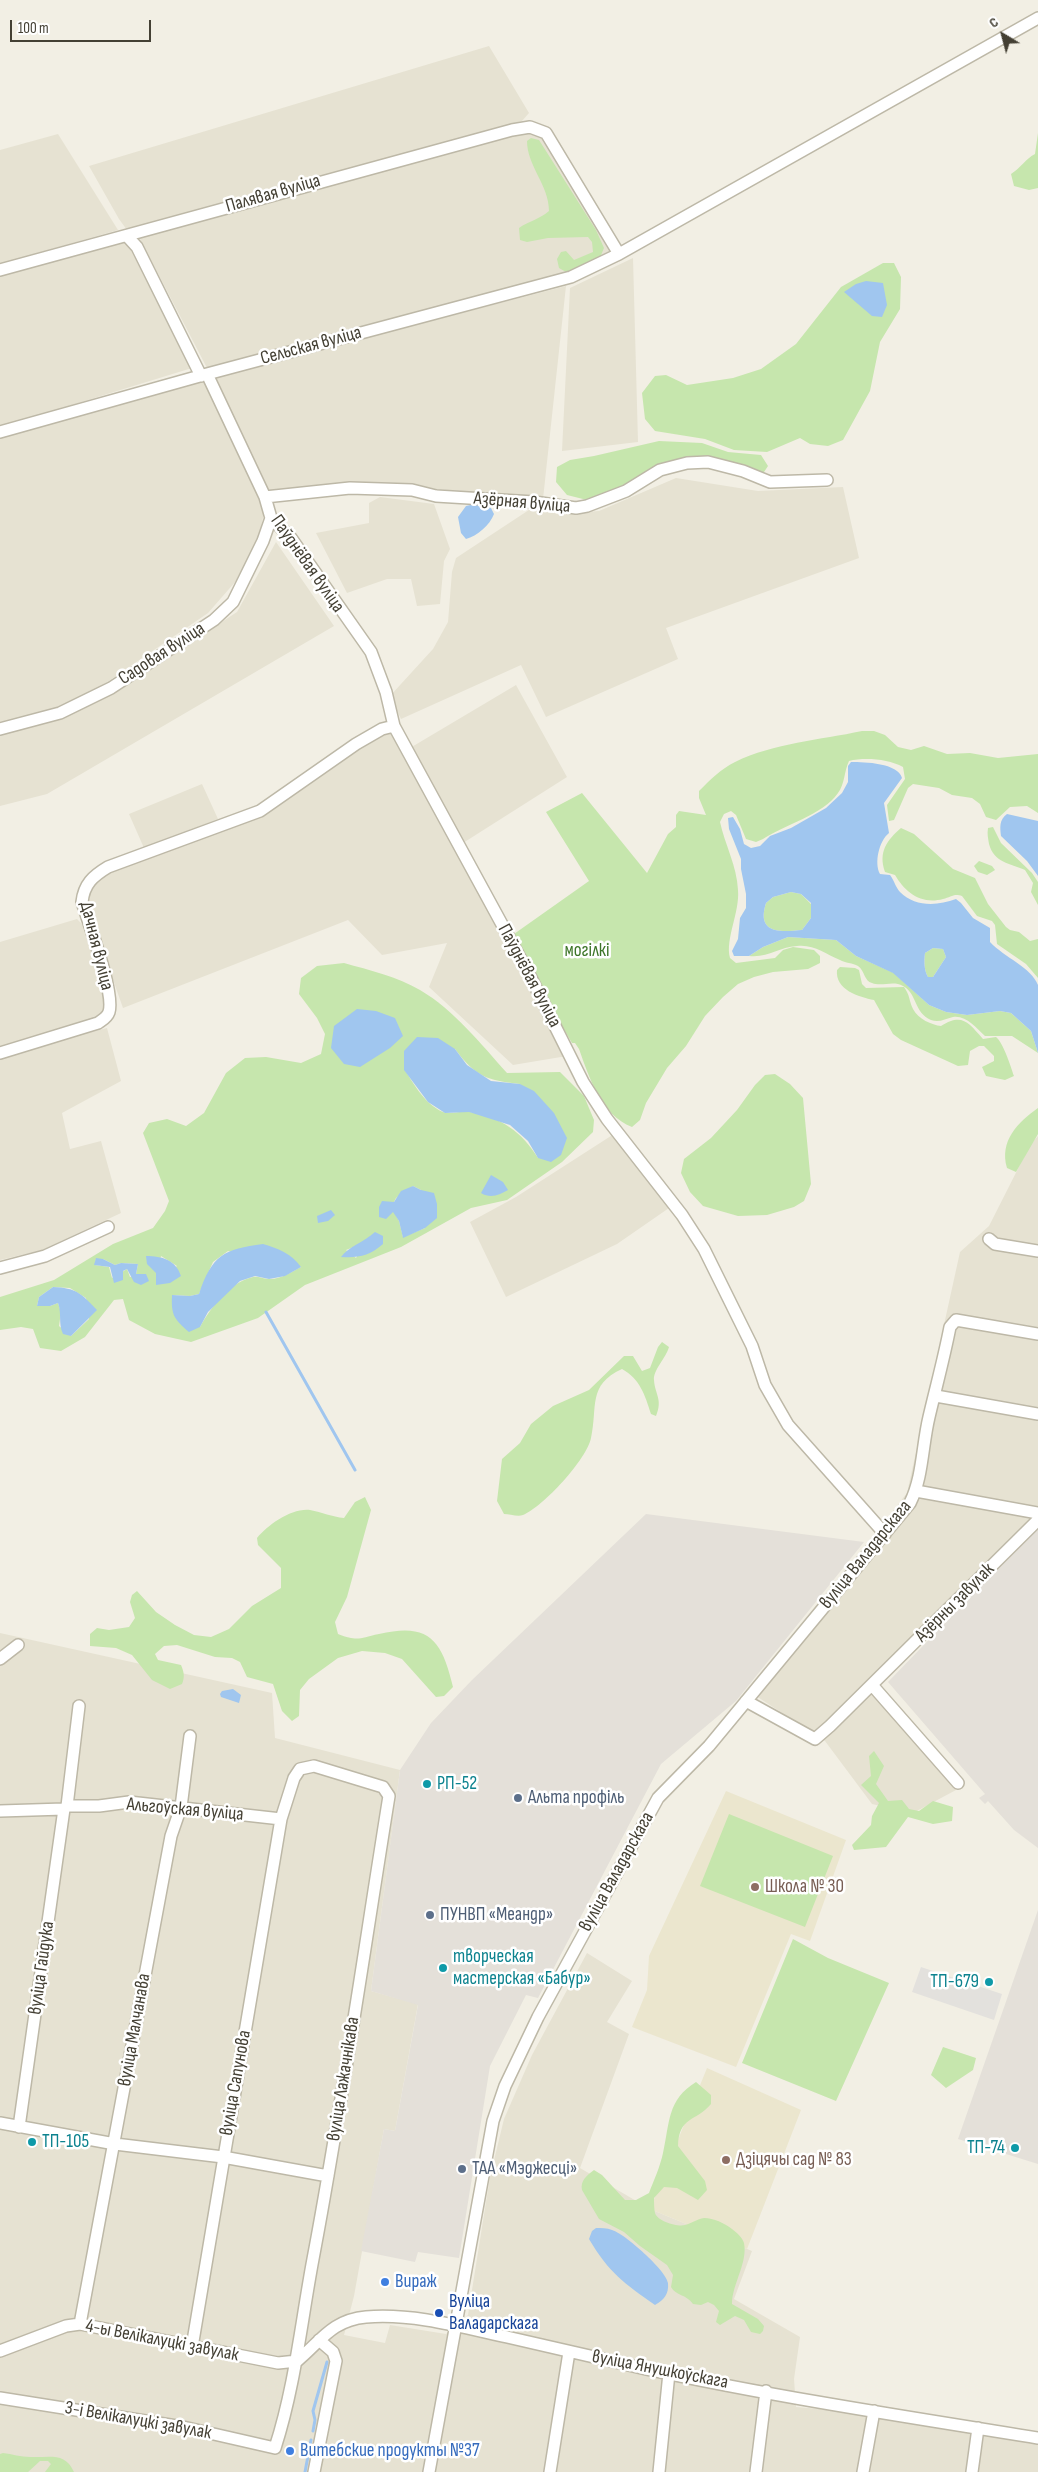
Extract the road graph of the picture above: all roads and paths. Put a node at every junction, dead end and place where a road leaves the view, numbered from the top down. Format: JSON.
{"nodes":[{"id":1,"x":1038,"y":18,"type":"edge"},
{"id":2,"x":127,"y":236,"type":"junction"},
{"id":3,"x":619,"y":254,"type":"junction"},
{"id":4,"x":0,"y":270,"type":"edge"},
{"id":5,"x":204,"y":375,"type":"junction"},
{"id":6,"x":0,"y":432,"type":"edge"},
{"id":7,"x":827,"y":480,"type":"dead end"},
{"id":8,"x":265,"y":497,"type":"junction"},
{"id":9,"x":272,"y":518,"type":"junction"},
{"id":10,"x":394,"y":726,"type":"junction"},
{"id":11,"x":0,"y":729,"type":"edge"},
{"id":12,"x":0,"y":1053,"type":"edge"},
{"id":13,"x":108,"y":1227,"type":"dead end"},
{"id":14,"x":988,"y":1239,"type":"dead end"},
{"id":15,"x":1038,"y":1251,"type":"edge"},
{"id":16,"x":0,"y":1268,"type":"edge"},
{"id":17,"x":1038,"y":1334,"type":"edge"},
{"id":18,"x":936,"y":1396,"type":"junction"},
{"id":19,"x":1038,"y":1414,"type":"edge"},
{"id":20,"x":916,"y":1491,"type":"junction"},
{"id":21,"x":1038,"y":1513,"type":"edge"},
{"id":22,"x":1038,"y":1520,"type":"edge"},
{"id":23,"x":885,"y":1534,"type":"junction"},
{"id":24,"x":18,"y":1645,"type":"dead end"},
{"id":25,"x":0,"y":1659,"type":"edge"},
{"id":26,"x":872,"y":1685,"type":"junction"},
{"id":27,"x":746,"y":1701,"type":"junction"},
{"id":28,"x":79,"y":1706,"type":"dead end"},
{"id":29,"x":190,"y":1736,"type":"dead end"},
{"id":30,"x":958,"y":1783,"type":"dead end"},
{"id":31,"x":389,"y":1796,"type":"joint"},
{"id":32,"x":65,"y":1807,"type":"junction"},
{"id":33,"x":181,"y":1807,"type":"junction"},
{"id":34,"x":0,"y":1811,"type":"edge"},
{"id":35,"x":281,"y":1820,"type":"junction"},
{"id":36,"x":0,"y":2123,"type":"edge"},
{"id":37,"x":19,"y":2127,"type":"junction"},
{"id":38,"x":115,"y":2144,"type":"junction"},
{"id":39,"x":223,"y":2157,"type":"junction"},
{"id":40,"x":328,"y":2176,"type":"junction"},
{"id":41,"x":80,"y":2324,"type":"junction"},
{"id":42,"x":456,"y":2325,"type":"junction"},
{"id":43,"x":319,"y":2340,"type":"junction"},
{"id":44,"x":192,"y":2347,"type":"junction"},
{"id":45,"x":0,"y":2351,"type":"edge"},
{"id":46,"x":569,"y":2352,"type":"junction"},
{"id":47,"x":297,"y":2361,"type":"junction"},
{"id":48,"x":669,"y":2374,"type":"junction"},
{"id":49,"x":766,"y":2391,"type":"junction"},
{"id":50,"x":0,"y":2398,"type":"edge"},
{"id":51,"x":874,"y":2411,"type":"junction"},
{"id":52,"x":978,"y":2428,"type":"junction"},
{"id":53,"x":1038,"y":2438,"type":"edge"},
{"id":54,"x":275,"y":2448,"type":"joint"},
{"id":55,"x":314,"y":2472,"type":"edge"},
{"id":56,"x":429,"y":2472,"type":"edge"},
{"id":57,"x":550,"y":2472,"type":"edge"},
{"id":58,"x":659,"y":2472,"type":"edge"},
{"id":59,"x":756,"y":2472,"type":"edge"},
{"id":60,"x":863,"y":2472,"type":"edge"},
{"id":61,"x":972,"y":2472,"type":"edge"}],
"edges":[{"from":1,"to":3,"type":"street","name":"Сельская вуліца"},
{"from":2,"to":3,"type":"street","name":"Палявая вуліца"},
{"from":2,"to":4,"type":"street","name":"Палявая вуліца"},
{"from":2,"to":5,"type":"street","name":"Паўднёвая вуліца"},
{"from":3,"to":5,"type":"street","name":"Сельская вуліца"},
{"from":5,"to":6,"type":"street","name":"Сельская вуліца"},
{"from":5,"to":8,"type":"street","name":"Паўднёвая вуліца"},
{"from":7,"to":8,"type":"street","name":"Азёрная вуліца"},
{"from":8,"to":9,"type":"street","name":"Паўднёвая вуліца"},
{"from":9,"to":10,"type":"street","name":"Паўднёвая вуліца"},
{"from":9,"to":11,"type":"street","name":"Садовая вуліца"},
{"from":10,"to":12,"type":"street","name":"Дачная вуліца"},
{"from":10,"to":23,"type":"street","name":"Паўднёвая вуліца"},
{"from":13,"to":16,"type":"street"},
{"from":14,"to":15,"type":"street"},
{"from":17,"to":18,"type":"street"},
{"from":18,"to":19,"type":"street"},
{"from":18,"to":20,"type":"street"},
{"from":20,"to":21,"type":"street"},
{"from":20,"to":23,"type":"street","name":"вуліца Валадарскага"},
{"from":22,"to":26,"type":"street","name":"Азёрны завулак"},
{"from":23,"to":27,"type":"street","name":"вуліца Валадарскага"},
{"from":24,"to":25,"type":"street"},
{"from":26,"to":27,"type":"street","name":"Азёрны завулак"},
{"from":26,"to":30,"type":"street"},
{"from":27,"to":42,"type":"street","name":"вуліца Валадарскага"},
{"from":28,"to":32,"type":"street","name":"вуліца Гайдука"},
{"from":29,"to":33,"type":"street","name":"вуліца Малчанава"},
{"from":31,"to":35,"type":"street","name":"вуліца Сапунова"},
{"from":31,"to":40,"type":"street","name":"вуліца Лажачнікава"},
{"from":32,"to":33,"type":"street","name":"Альгоўская вуліца"},
{"from":32,"to":34,"type":"street","name":"Альгоўская вуліца"},
{"from":32,"to":37,"type":"street","name":"вуліца Гайдука"},
{"from":33,"to":35,"type":"street","name":"Альгоўская вуліца"},
{"from":33,"to":38,"type":"street","name":"вуліца Малчанава"},
{"from":35,"to":39,"type":"street","name":"вуліца Сапунова"},
{"from":36,"to":37,"type":"street"},
{"from":37,"to":38,"type":"street"},
{"from":38,"to":39,"type":"street"},
{"from":38,"to":41,"type":"street","name":"вуліца Малчанава"},
{"from":39,"to":40,"type":"street"},
{"from":39,"to":44,"type":"street","name":"вуліца Сапунова"},
{"from":40,"to":47,"type":"street","name":"вуліца Лажачнікава"},
{"from":41,"to":44,"type":"street","name":"4-ы Велікалуцкі завулак"},
{"from":41,"to":45,"type":"street","name":"4-ы Велікалуцкі завулак"},
{"from":42,"to":43,"type":"street","name":"вуліца Янушкоўскага"},
{"from":42,"to":46,"type":"street","name":"вуліца Янушкоўскага"},
{"from":42,"to":56,"type":"street","name":"вуліца Валадарскага"},
{"from":43,"to":47,"type":"street","name":"вуліца Янушкоўскага"},
{"from":43,"to":55,"type":"street"},
{"from":44,"to":47,"type":"street","name":"4-ы Велікалуцкі завулак"},
{"from":46,"to":48,"type":"street","name":"вуліца Янушкоўскага"},
{"from":46,"to":57,"type":"street"},
{"from":47,"to":54,"type":"street","name":"вуліца Лажачнікава"},
{"from":48,"to":49,"type":"street","name":"вуліца Янушкоўскага"},
{"from":48,"to":58,"type":"street"},
{"from":49,"to":51,"type":"street","name":"вуліца Янушкоўскага"},
{"from":49,"to":59,"type":"street"},
{"from":50,"to":54,"type":"street","name":"3-і Велікалуцкі завулак"},
{"from":51,"to":52,"type":"street","name":"вуліца Янушкоўскага"},
{"from":51,"to":60,"type":"street"},
{"from":52,"to":53,"type":"street","name":"вуліца Янушкоўскага"},
{"from":52,"to":61,"type":"street"}]}
